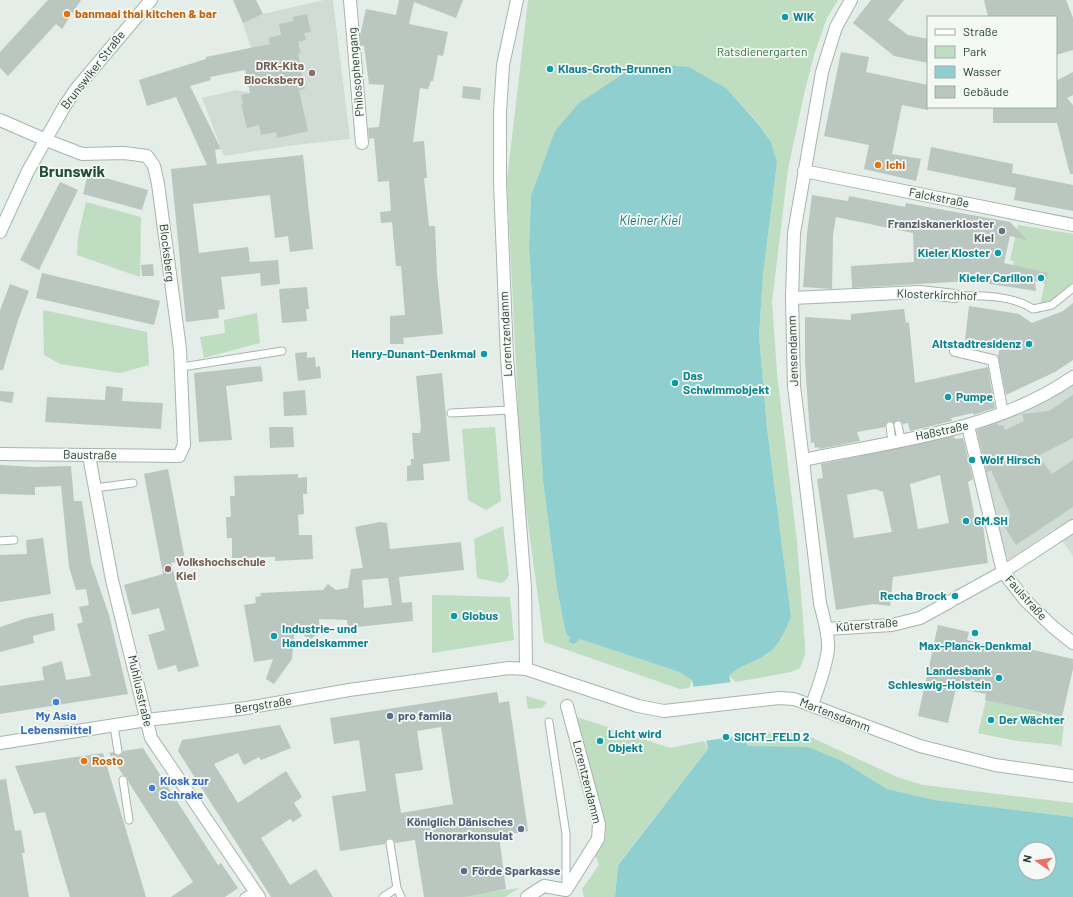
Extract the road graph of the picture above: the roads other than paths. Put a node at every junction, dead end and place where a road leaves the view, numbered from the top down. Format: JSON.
{"nodes":[{"id":1,"x":151,"y":0,"type":"edge"},
{"id":2,"x":350,"y":0,"type":"edge"},
{"id":3,"x":851,"y":0,"type":"edge"},
{"id":4,"x":514,"y":1,"type":"edge"},
{"id":5,"x":0,"y":120,"type":"edge"},
{"id":6,"x":46,"y":140,"type":"junction"},
{"id":7,"x":362,"y":143,"type":"dead end"},
{"id":8,"x":804,"y":171,"type":"junction"},
{"id":9,"x":1073,"y":225,"type":"edge"},
{"id":10,"x":0,"y":232,"type":"edge"},
{"id":11,"x":1073,"y":288,"type":"edge"},
{"id":12,"x":955,"y":296,"type":"joint"},
{"id":13,"x":792,"y":298,"type":"junction"},
{"id":14,"x":282,"y":351,"type":"dead end"},
{"id":15,"x":955,"y":351,"type":"dead end"},
{"id":16,"x":182,"y":367,"type":"junction"},
{"id":17,"x":1073,"y":377,"type":"edge"},
{"id":18,"x":510,"y":410,"type":"junction"},
{"id":19,"x":451,"y":413,"type":"dead end"},
{"id":20,"x":1004,"y":414,"type":"junction"},
{"id":21,"x":898,"y":425,"type":"dead end"},
{"id":22,"x":890,"y":426,"type":"dead end"},
{"id":23,"x":968,"y":426,"type":"junction"},
{"id":24,"x":896,"y":441,"type":"junction"},
{"id":25,"x":0,"y":454,"type":"edge"},
{"id":26,"x":89,"y":456,"type":"junction"},
{"id":27,"x":179,"y":456,"type":"joint"},
{"id":28,"x":803,"y":460,"type":"junction"},
{"id":29,"x":133,"y":483,"type":"dead end"},
{"id":30,"x":95,"y":488,"type":"junction"},
{"id":31,"x":1073,"y":526,"type":"edge"},
{"id":32,"x":14,"y":540,"type":"dead end"},
{"id":33,"x":0,"y":541,"type":"edge"},
{"id":34,"x":1003,"y":572,"type":"junction"},
{"id":35,"x":826,"y":629,"type":"junction"},
{"id":36,"x":1073,"y":643,"type":"edge"},
{"id":37,"x":526,"y":669,"type":"junction"},
{"id":38,"x":812,"y":705,"type":"junction"},
{"id":39,"x":567,"y":706,"type":"dead end"},
{"id":40,"x":146,"y":720,"type":"junction"},
{"id":41,"x":549,"y":722,"type":"dead end"},
{"id":42,"x":114,"y":726,"type":"junction"},
{"id":43,"x":0,"y":744,"type":"edge"},
{"id":44,"x":118,"y":751,"type":"dead end"},
{"id":45,"x":1073,"y":776,"type":"edge"},
{"id":46,"x":123,"y":780,"type":"dead end"},
{"id":47,"x":129,"y":820,"type":"dead end"},
{"id":48,"x":390,"y":844,"type":"dead end"},
{"id":49,"x":397,"y":888,"type":"junction"},
{"id":50,"x":567,"y":894,"type":"edge"},
{"id":51,"x":252,"y":895,"type":"edge"},
{"id":52,"x":383,"y":897,"type":"edge"},
{"id":53,"x":401,"y":897,"type":"edge"},
{"id":54,"x":527,"y":897,"type":"edge"}],
"edges":[{"from":1,"to":6,"type":"street","name":"Brunswiker Straße"},
{"from":2,"to":7,"type":"street","name":"Philosophengang"},
{"from":3,"to":8,"type":"street","name":"Jensendamm"},
{"from":4,"to":18,"type":"street","name":"Lorentzendamm"},
{"from":5,"to":6,"type":"street"},
{"from":6,"to":10,"type":"street","name":"Brunswiker Straße"},
{"from":6,"to":16,"type":"street","name":"Blocksberg"},
{"from":8,"to":9,"type":"street","name":"Falckstraße"},
{"from":8,"to":13,"type":"street","name":"Jensendamm"},
{"from":11,"to":12,"type":"lane","name":"Klosterkirchhof"},
{"from":12,"to":13,"type":"street","name":"Klosterkirchhof"},
{"from":13,"to":28,"type":"street","name":"Jensendamm"},
{"from":14,"to":16,"type":"lane"},
{"from":15,"to":20,"type":"street"},
{"from":16,"to":27,"type":"street","name":"Blocksberg"},
{"from":17,"to":20,"type":"street","name":"Haßstraße"},
{"from":18,"to":19,"type":"lane"},
{"from":18,"to":37,"type":"street","name":"Lorentzendamm"},
{"from":20,"to":23,"type":"street","name":"Haßstraße"},
{"from":21,"to":24,"type":"lane"},
{"from":22,"to":24,"type":"lane"},
{"from":23,"to":24,"type":"street","name":"Haßstraße"},
{"from":23,"to":34,"type":"street","name":"Faulstraße"},
{"from":24,"to":28,"type":"street","name":"Haßstraße"},
{"from":25,"to":26,"type":"street","name":"Baustraße"},
{"from":26,"to":27,"type":"street","name":"Baustraße"},
{"from":26,"to":30,"type":"street","name":"Muhliusstraße"},
{"from":28,"to":35,"type":"street","name":"Jensendamm"},
{"from":29,"to":30,"type":"lane"},
{"from":30,"to":40,"type":"street","name":"Muhliusstraße"},
{"from":31,"to":34,"type":"street","name":"Küterstraße"},
{"from":32,"to":33,"type":"lane"},
{"from":34,"to":35,"type":"street","name":"Küterstraße"},
{"from":34,"to":36,"type":"street","name":"Faulstraße"},
{"from":35,"to":38,"type":"street","name":"Jensendamm"},
{"from":37,"to":38,"type":"street","name":"Martensdamm"},
{"from":37,"to":40,"type":"street","name":"Bergstraße"},
{"from":38,"to":45,"type":"street","name":"Martensdamm"},
{"from":39,"to":50,"type":"street","name":"Lorentzendamm"},
{"from":40,"to":42,"type":"street","name":"Bergstraße"},
{"from":40,"to":51,"type":"street","name":"Muhliusstraße"},
{"from":41,"to":50,"type":"lane"},
{"from":42,"to":43,"type":"street","name":"Bergstraße"},
{"from":42,"to":44,"type":"lane"},
{"from":46,"to":47,"type":"lane"},
{"from":48,"to":49,"type":"lane"},
{"from":49,"to":52,"type":"lane"},
{"from":49,"to":53,"type":"lane"},
{"from":50,"to":54,"type":"street"}]}
